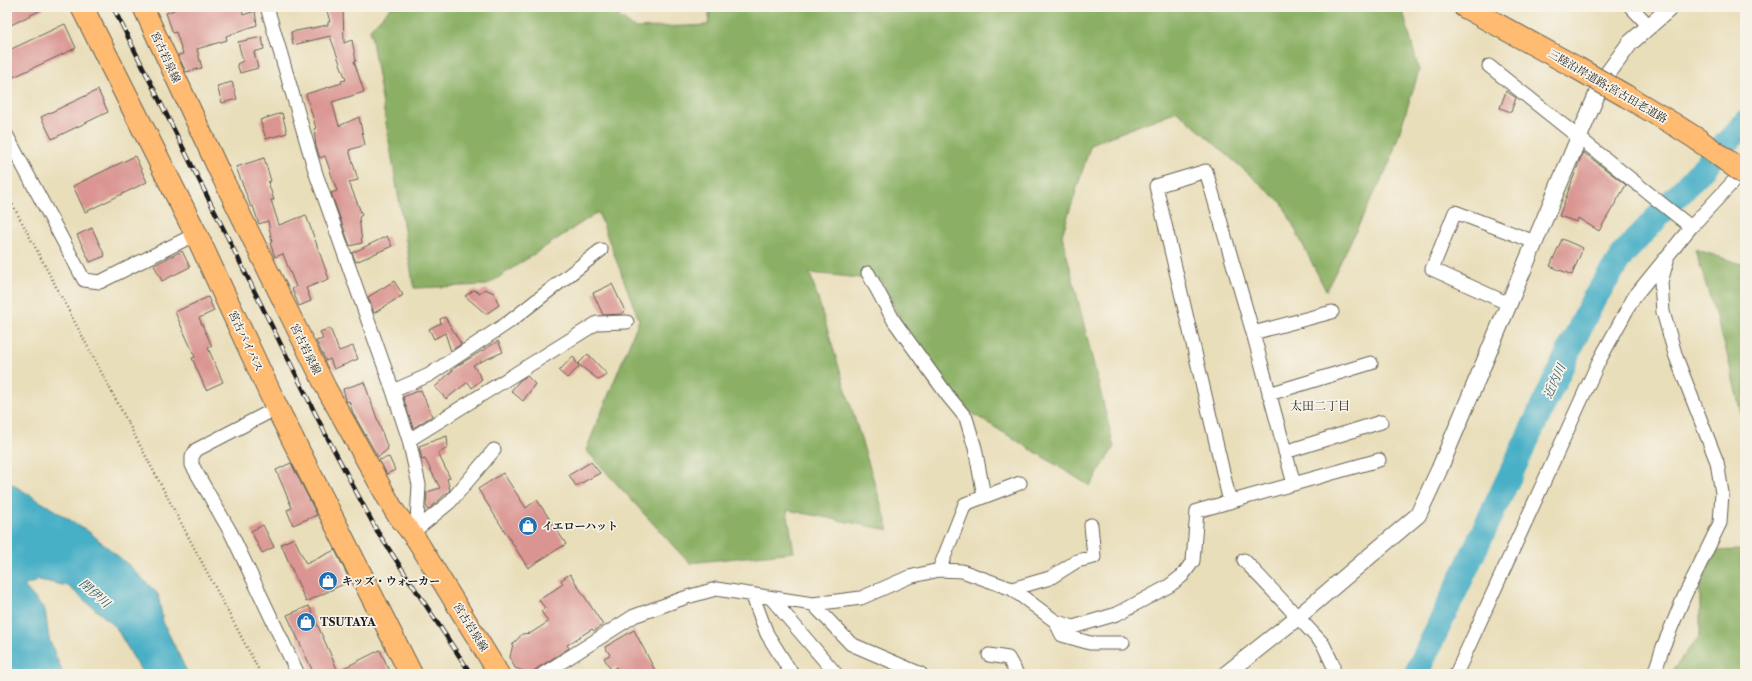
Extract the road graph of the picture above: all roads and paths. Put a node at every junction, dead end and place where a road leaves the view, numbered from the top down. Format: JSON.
{"nodes":[{"id":1,"x":82,"y":7,"type":"edge"},
{"id":2,"x":143,"y":7,"type":"edge"},
{"id":3,"x":267,"y":7,"type":"edge"},
{"id":4,"x":1465,"y":7,"type":"edge"},
{"id":5,"x":1631,"y":7,"type":"edge"},
{"id":6,"x":1671,"y":7,"type":"edge"},
{"id":7,"x":1649,"y":26,"type":"junction"},
{"id":8,"x":1489,"y":66,"type":"dead end"},
{"id":9,"x":7,"y":136,"type":"edge"},
{"id":10,"x":1579,"y":137,"type":"junction"},
{"id":11,"x":1745,"y":169,"type":"edge"},
{"id":12,"x":1745,"y":174,"type":"edge"},
{"id":13,"x":7,"y":194,"type":"edge"},
{"id":14,"x":1688,"y":225,"type":"junction"},
{"id":15,"x":196,"y":234,"type":"junction"},
{"id":16,"x":1535,"y":242,"type":"junction"},
{"id":17,"x":601,"y":250,"type":"dead end"},
{"id":18,"x":1670,"y":254,"type":"junction"},
{"id":19,"x":868,"y":273,"type":"dead end"},
{"id":20,"x":1509,"y":304,"type":"junction"},
{"id":21,"x":1332,"y":312,"type":"dead end"},
{"id":22,"x":627,"y":322,"type":"dead end"},
{"id":23,"x":1253,"y":333,"type":"junction"},
{"id":24,"x":1371,"y":363,"type":"dead end"},
{"id":25,"x":393,"y":391,"type":"junction"},
{"id":26,"x":1269,"y":394,"type":"junction"},
{"id":27,"x":277,"y":408,"type":"junction"},
{"id":28,"x":1381,"y":422,"type":"dead end"},
{"id":29,"x":408,"y":440,"type":"junction"},
{"id":30,"x":494,"y":450,"type":"dead end"},
{"id":31,"x":1285,"y":452,"type":"junction"},
{"id":32,"x":1379,"y":460,"type":"dead end"},
{"id":33,"x":1020,"y":482,"type":"dead end"},
{"id":34,"x":1294,"y":484,"type":"junction"},
{"id":35,"x":984,"y":496,"type":"junction"},
{"id":36,"x":1230,"y":502,"type":"junction"},
{"id":37,"x":1091,"y":525,"type":"dead end"},
{"id":38,"x":416,"y":534,"type":"junction"},
{"id":39,"x":1244,"y":560,"type":"dead end"},
{"id":40,"x":939,"y":570,"type":"junction"},
{"id":41,"x":1012,"y":589,"type":"junction"},
{"id":42,"x":752,"y":594,"type":"junction"},
{"id":43,"x":771,"y":598,"type":"junction"},
{"id":44,"x":813,"y":604,"type":"junction"},
{"id":45,"x":1298,"y":616,"type":"junction"},
{"id":46,"x":1054,"y":622,"type":"junction"},
{"id":47,"x":1123,"y":643,"type":"dead end"},
{"id":48,"x":989,"y":655,"type":"dead end"},
{"id":49,"x":261,"y":674,"type":"edge"},
{"id":50,"x":298,"y":674,"type":"edge"},
{"id":51,"x":411,"y":674,"type":"edge"},
{"id":52,"x":500,"y":674,"type":"edge"},
{"id":53,"x":543,"y":674,"type":"edge"},
{"id":54,"x":792,"y":674,"type":"edge"},
{"id":55,"x":836,"y":674,"type":"edge"},
{"id":56,"x":921,"y":674,"type":"edge"},
{"id":57,"x":1017,"y":674,"type":"edge"},
{"id":58,"x":1226,"y":674,"type":"edge"},
{"id":59,"x":1333,"y":674,"type":"edge"},
{"id":60,"x":1456,"y":674,"type":"edge"},
{"id":61,"x":1654,"y":674,"type":"edge"}],
"edges":[{"from":1,"to":15,"type":"highway","name":"宮古バイパス"},
{"from":2,"to":38,"type":"main road","name":"宮古岩泉線"},
{"from":3,"to":25,"type":"street"},
{"from":4,"to":12,"type":"highway","name":"三陸沿岸道路;宮古田老道路","bridge":true},
{"from":5,"to":7,"type":"street"},
{"from":6,"to":7,"type":"street"},
{"from":7,"to":10,"type":"street"},
{"from":8,"to":10,"type":"street"},
{"from":9,"to":15,"type":"street"},
{"from":10,"to":14,"type":"street"},
{"from":10,"to":16,"type":"street"},
{"from":11,"to":14,"type":"street"},
{"from":13,"to":49,"type":"path"},
{"from":14,"to":18,"type":"street"},
{"from":15,"to":27,"type":"highway","name":"宮古バイパス"},
{"from":16,"to":20,"type":"street"},
{"from":16,"to":20,"type":"street"},
{"from":17,"to":25,"type":"street"},
{"from":18,"to":60,"type":"street"},
{"from":18,"to":61,"type":"street"},
{"from":19,"to":35,"type":"street"},
{"from":20,"to":45,"type":"street"},
{"from":21,"to":23,"type":"street"},
{"from":22,"to":29,"type":"street"},
{"from":23,"to":26,"type":"street"},
{"from":23,"to":36,"type":"street"},
{"from":24,"to":26,"type":"street"},
{"from":25,"to":29,"type":"street"},
{"from":26,"to":31,"type":"street"},
{"from":27,"to":50,"type":"street"},
{"from":27,"to":51,"type":"highway","name":"宮古バイパス"},
{"from":28,"to":31,"type":"street"},
{"from":29,"to":38,"type":"street"},
{"from":30,"to":38,"type":"street"},
{"from":31,"to":34,"type":"street"},
{"from":32,"to":34,"type":"street"},
{"from":33,"to":35,"type":"street"},
{"from":34,"to":36,"type":"street"},
{"from":35,"to":40,"type":"street"},
{"from":36,"to":46,"type":"street"},
{"from":37,"to":41,"type":"street"},
{"from":38,"to":52,"type":"main road","name":"宮古岩泉線"},
{"from":39,"to":45,"type":"street"},
{"from":40,"to":41,"type":"street"},
{"from":40,"to":44,"type":"street"},
{"from":41,"to":46,"type":"street"},
{"from":42,"to":43,"type":"street"},
{"from":42,"to":53,"type":"street"},
{"from":42,"to":54,"type":"street"},
{"from":43,"to":44,"type":"street"},
{"from":43,"to":55,"type":"street"},
{"from":44,"to":56,"type":"street"},
{"from":45,"to":58,"type":"street"},
{"from":45,"to":59,"type":"street"},
{"from":46,"to":47,"type":"street"},
{"from":48,"to":57,"type":"street"}]}
